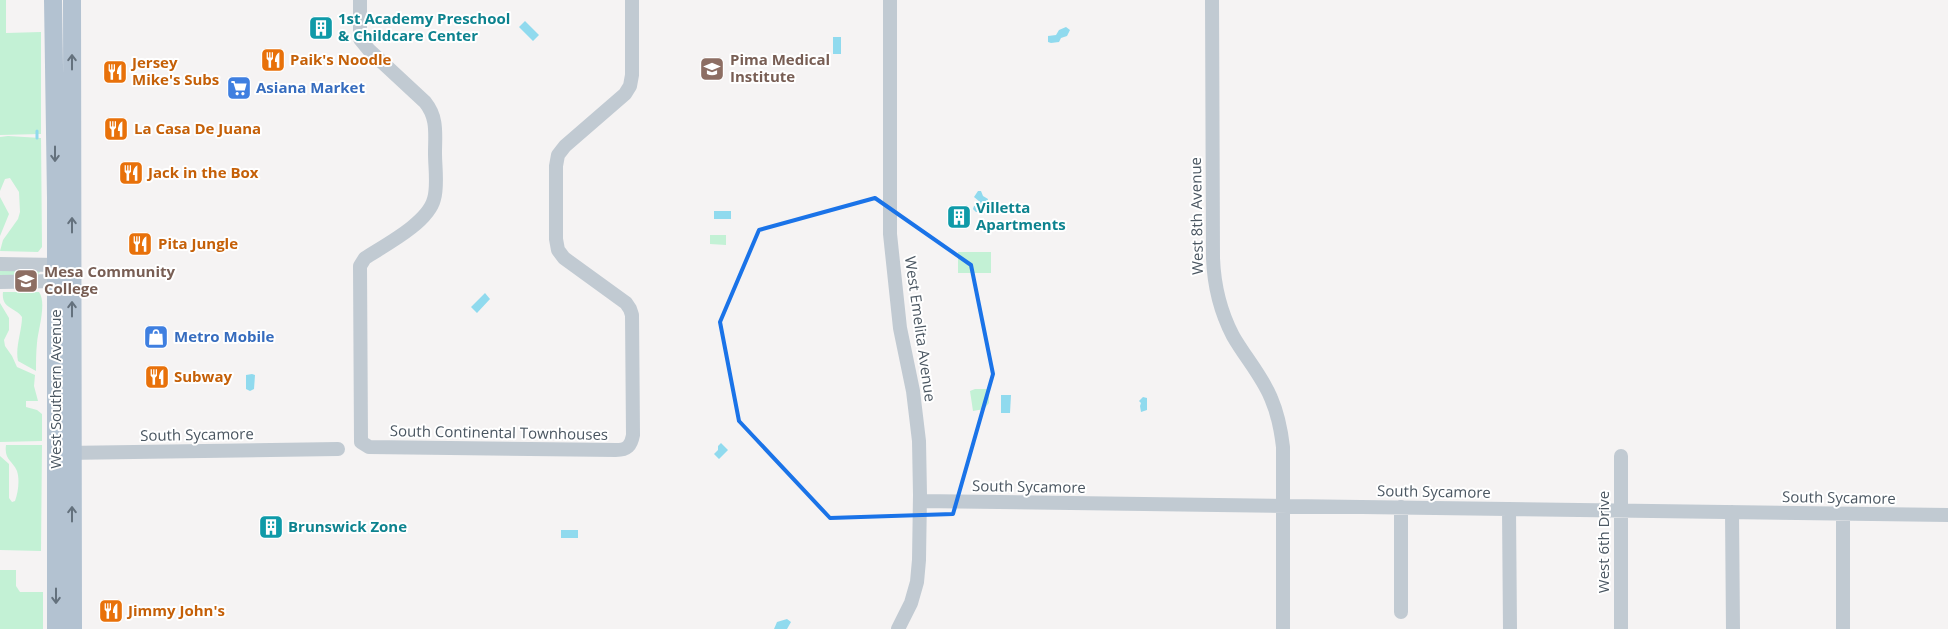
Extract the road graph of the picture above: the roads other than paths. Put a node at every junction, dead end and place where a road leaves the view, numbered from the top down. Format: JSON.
{"nodes":[{"id":1,"x":53,"y":0,"type":"edge"},
{"id":2,"x":72,"y":0,"type":"edge"},
{"id":3,"x":360,"y":0,"type":"edge"},
{"id":4,"x":632,"y":0,"type":"edge"},
{"id":5,"x":890,"y":0,"type":"edge"},
{"id":6,"x":1212,"y":0,"type":"edge"},
{"id":7,"x":54,"y":55,"type":"junction"},
{"id":8,"x":72,"y":138,"type":"junction"},
{"id":9,"x":0,"y":264,"type":"edge"},
{"id":10,"x":56,"y":273,"type":"junction"},
{"id":11,"x":72,"y":273,"type":"junction"},
{"id":12,"x":0,"y":282,"type":"edge"},
{"id":13,"x":338,"y":449,"type":"dead end"},
{"id":14,"x":64,"y":453,"type":"junction"},
{"id":15,"x":1621,"y":456,"type":"dead end"},
{"id":16,"x":920,"y":502,"type":"junction"},
{"id":17,"x":1282,"y":506,"type":"junction"},
{"id":18,"x":1401,"y":507,"type":"junction"},
{"id":19,"x":1509,"y":509,"type":"junction"},
{"id":20,"x":1620,"y":510,"type":"junction"},
{"id":21,"x":1732,"y":512,"type":"junction"},
{"id":22,"x":1843,"y":514,"type":"junction"},
{"id":23,"x":1948,"y":515,"type":"edge"},
{"id":24,"x":1401,"y":612,"type":"dead end"},
{"id":25,"x":56,"y":629,"type":"edge"},
{"id":26,"x":73,"y":629,"type":"edge"},
{"id":27,"x":898,"y":629,"type":"edge"},
{"id":28,"x":1283,"y":629,"type":"edge"},
{"id":29,"x":1510,"y":629,"type":"edge"},
{"id":30,"x":1621,"y":629,"type":"edge"},
{"id":31,"x":1733,"y":629,"type":"edge"},
{"id":32,"x":1843,"y":629,"type":"edge"}],
"edges":[{"from":1,"to":7,"type":"main road","name":"West Southern Avenue"},
{"from":8,"to":2,"type":"main road","name":"West Southern Avenue","one_way":true},
{"from":3,"to":4,"type":"street","name":"South Continental Townhouses"},
{"from":5,"to":16,"type":"street","name":"West Emelita Avenue"},
{"from":6,"to":17,"type":"street","name":"West 8th Avenue"},
{"from":7,"to":8,"type":"main road"},
{"from":7,"to":10,"type":"main road","name":"West Southern Avenue","one_way":true},
{"from":11,"to":8,"type":"main road","name":"West Southern Avenue","one_way":true},
{"from":9,"to":10,"type":"street"},
{"from":10,"to":11,"type":"street"},
{"from":10,"to":12,"type":"street"},
{"from":10,"to":14,"type":"main road","name":"West Southern Avenue"},
{"from":14,"to":11,"type":"main road","name":"West Southern Avenue","one_way":true},
{"from":13,"to":14,"type":"street","name":"South Sycamore"},
{"from":14,"to":25,"type":"main road","name":"West Southern Avenue","one_way":true},
{"from":26,"to":14,"type":"main road","name":"West Southern Avenue","one_way":true},
{"from":15,"to":20,"type":"street","name":"West 6th Drive"},
{"from":16,"to":17,"type":"street","name":"South Sycamore"},
{"from":16,"to":27,"type":"street","name":"West Emelita Avenue"},
{"from":17,"to":18,"type":"street","name":"South Sycamore"},
{"from":17,"to":28,"type":"street","name":"West 8th Avenue"},
{"from":18,"to":19,"type":"street","name":"South Sycamore"},
{"from":18,"to":24,"type":"street"},
{"from":19,"to":20,"type":"street","name":"South Sycamore"},
{"from":19,"to":29,"type":"street"},
{"from":20,"to":21,"type":"street","name":"South Sycamore"},
{"from":20,"to":30,"type":"street","name":"West 6th Drive"},
{"from":21,"to":22,"type":"street","name":"South Sycamore"},
{"from":21,"to":31,"type":"street"},
{"from":22,"to":23,"type":"street","name":"South Sycamore"},
{"from":22,"to":32,"type":"street"}]}
